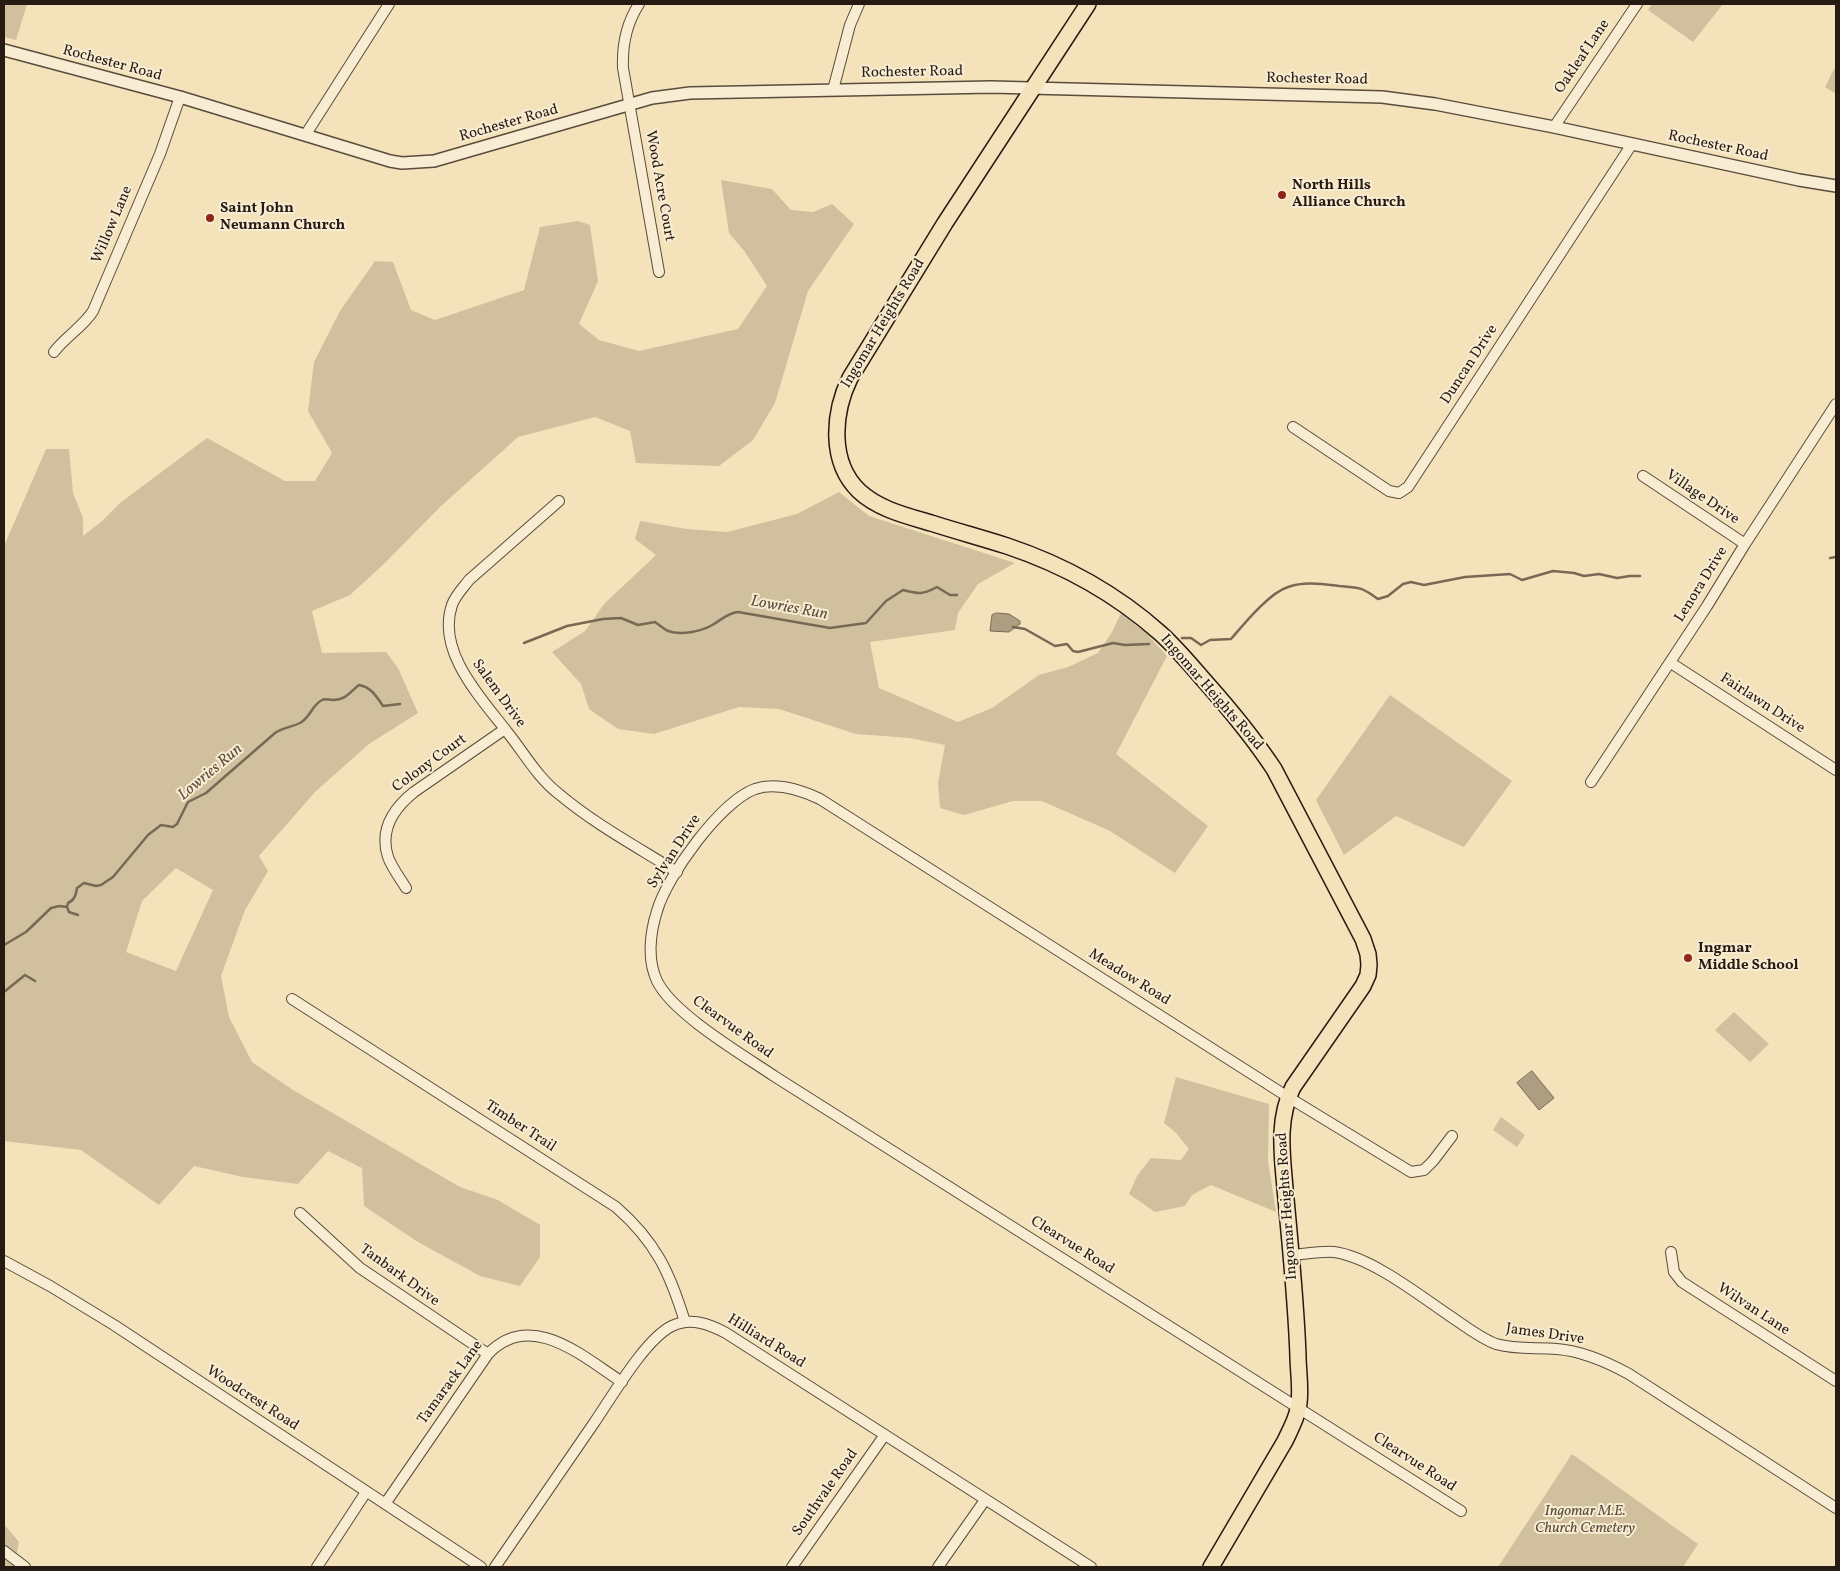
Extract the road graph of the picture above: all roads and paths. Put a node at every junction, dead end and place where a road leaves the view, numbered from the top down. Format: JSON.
{"nodes":[{"id":1,"x":389,"y":4,"type":"edge"},
{"id":2,"x":639,"y":4,"type":"edge"},
{"id":3,"x":859,"y":4,"type":"edge"},
{"id":4,"x":1088,"y":4,"type":"edge"},
{"id":5,"x":1637,"y":4,"type":"edge"},
{"id":6,"x":4,"y":50,"type":"edge"},
{"id":7,"x":1033,"y":88,"type":"junction"},
{"id":8,"x":832,"y":90,"type":"junction"},
{"id":9,"x":180,"y":97,"type":"junction"},
{"id":10,"x":630,"y":105,"type":"junction"},
{"id":11,"x":1554,"y":127,"type":"junction"},
{"id":12,"x":306,"y":134,"type":"junction"},
{"id":13,"x":1632,"y":144,"type":"junction"},
{"id":14,"x":1836,"y":186,"type":"edge"},
{"id":15,"x":659,"y":272,"type":"dead end"},
{"id":16,"x":54,"y":352,"type":"dead end"},
{"id":17,"x":1836,"y":404,"type":"edge"},
{"id":18,"x":1293,"y":427,"type":"dead end"},
{"id":19,"x":1643,"y":476,"type":"dead end"},
{"id":20,"x":559,"y":501,"type":"dead end"},
{"id":21,"x":1745,"y":544,"type":"junction"},
{"id":22,"x":1670,"y":663,"type":"junction"},
{"id":23,"x":505,"y":729,"type":"junction"},
{"id":24,"x":1836,"y":770,"type":"edge"},
{"id":25,"x":1591,"y":782,"type":"dead end"},
{"id":26,"x":780,"y":787,"type":"joint"},
{"id":27,"x":677,"y":872,"type":"junction"},
{"id":28,"x":406,"y":888,"type":"dead end"},
{"id":29,"x":292,"y":999,"type":"dead end"},
{"id":30,"x":672,"y":1001,"type":"joint"},
{"id":31,"x":1288,"y":1097,"type":"junction"},
{"id":32,"x":1452,"y":1136,"type":"dead end"},
{"id":33,"x":300,"y":1213,"type":"dead end"},
{"id":34,"x":1671,"y":1252,"type":"dead end"},
{"id":35,"x":1292,"y":1255,"type":"junction"},
{"id":36,"x":4,"y":1261,"type":"edge"},
{"id":37,"x":685,"y":1322,"type":"junction"},
{"id":38,"x":488,"y":1354,"type":"junction"},
{"id":39,"x":1836,"y":1381,"type":"edge"},
{"id":40,"x":622,"y":1382,"type":"junction"},
{"id":41,"x":1299,"y":1407,"type":"junction"},
{"id":42,"x":884,"y":1436,"type":"junction"},
{"id":43,"x":366,"y":1492,"type":"junction"},
{"id":44,"x":986,"y":1500,"type":"junction"},
{"id":45,"x":385,"y":1504,"type":"junction"},
{"id":46,"x":1836,"y":1508,"type":"edge"},
{"id":47,"x":1461,"y":1511,"type":"dead end"},
{"id":48,"x":4,"y":1551,"type":"edge"},
{"id":49,"x":1086,"y":1566,"type":"edge"},
{"id":50,"x":25,"y":1567,"type":"edge"},
{"id":51,"x":317,"y":1567,"type":"edge"},
{"id":52,"x":481,"y":1567,"type":"edge"},
{"id":53,"x":495,"y":1567,"type":"edge"},
{"id":54,"x":792,"y":1567,"type":"edge"},
{"id":55,"x":938,"y":1567,"type":"edge"},
{"id":56,"x":1211,"y":1567,"type":"edge"}],
"edges":[{"from":1,"to":12,"type":"street"},
{"from":2,"to":10,"type":"street","name":"Wood Acre Court"},
{"from":3,"to":8,"type":"street"},
{"from":4,"to":7,"type":"main road","name":"Ingomar Heights Road"},
{"from":5,"to":11,"type":"street","name":"Oakleaf Lane"},
{"from":6,"to":9,"type":"street","name":"Rochester Road"},
{"from":7,"to":8,"type":"street","name":"Rochester Road"},
{"from":7,"to":11,"type":"street","name":"Rochester Road"},
{"from":7,"to":31,"type":"main road","name":"Ingomar Heights Road"},
{"from":8,"to":10,"type":"street","name":"Rochester Road"},
{"from":9,"to":12,"type":"street","name":"Rochester Road"},
{"from":9,"to":16,"type":"street","name":"Willow Lane"},
{"from":10,"to":12,"type":"street","name":"Rochester Road"},
{"from":10,"to":15,"type":"street","name":"Wood Acre Court"},
{"from":11,"to":13,"type":"street","name":"Rochester Road"},
{"from":13,"to":14,"type":"street","name":"Rochester Road"},
{"from":13,"to":18,"type":"street","name":"Duncan Drive"},
{"from":17,"to":21,"type":"street","name":"Lenora Drive"},
{"from":19,"to":21,"type":"street","name":"Village Drive"},
{"from":20,"to":23,"type":"street","name":"Salem Drive"},
{"from":21,"to":22,"type":"street","name":"Lenora Drive"},
{"from":22,"to":24,"type":"street","name":"Fairlawn Drive"},
{"from":22,"to":25,"type":"street","name":"Lenora Drive"},
{"from":23,"to":27,"type":"street","name":"Salem Drive"},
{"from":23,"to":28,"type":"street","name":"Colony Court"},
{"from":26,"to":27,"type":"street","name":"Sylvan Drive"},
{"from":26,"to":31,"type":"street","name":"Meadow Road"},
{"from":27,"to":30,"type":"street","name":"Sylvan Drive"},
{"from":29,"to":37,"type":"street","name":"Timber Trail"},
{"from":30,"to":41,"type":"street","name":"Clearvue Road"},
{"from":31,"to":32,"type":"street","name":"Meadow Road"},
{"from":31,"to":35,"type":"main road","name":"Ingomar Heights Road"},
{"from":33,"to":38,"type":"street","name":"Tanbark Drive"},
{"from":34,"to":39,"type":"street","name":"Wilvan Lane"},
{"from":35,"to":41,"type":"main road","name":"Ingomar Heights Road"},
{"from":35,"to":46,"type":"street","name":"James Drive"},
{"from":36,"to":43,"type":"street","name":"Woodcrest Road"},
{"from":37,"to":40,"type":"street"},
{"from":37,"to":42,"type":"street","name":"Hilliard Road"},
{"from":38,"to":40,"type":"street","name":"Tamarack Lane"},
{"from":38,"to":45,"type":"street","name":"Tamarack Lane"},
{"from":40,"to":53,"type":"street"},
{"from":41,"to":47,"type":"street","name":"Clearvue Road"},
{"from":41,"to":56,"type":"main road","name":"Ingomar Heights Road"},
{"from":42,"to":44,"type":"street","name":"Hilliard Road"},
{"from":42,"to":54,"type":"street","name":"Southvale Road"},
{"from":43,"to":45,"type":"street","name":"Woodcrest Road"},
{"from":43,"to":51,"type":"street"},
{"from":44,"to":49,"type":"street","name":"Hilliard Road"},
{"from":44,"to":55,"type":"street"},
{"from":45,"to":52,"type":"street","name":"Woodcrest Road"},
{"from":48,"to":50,"type":"street"}]}
